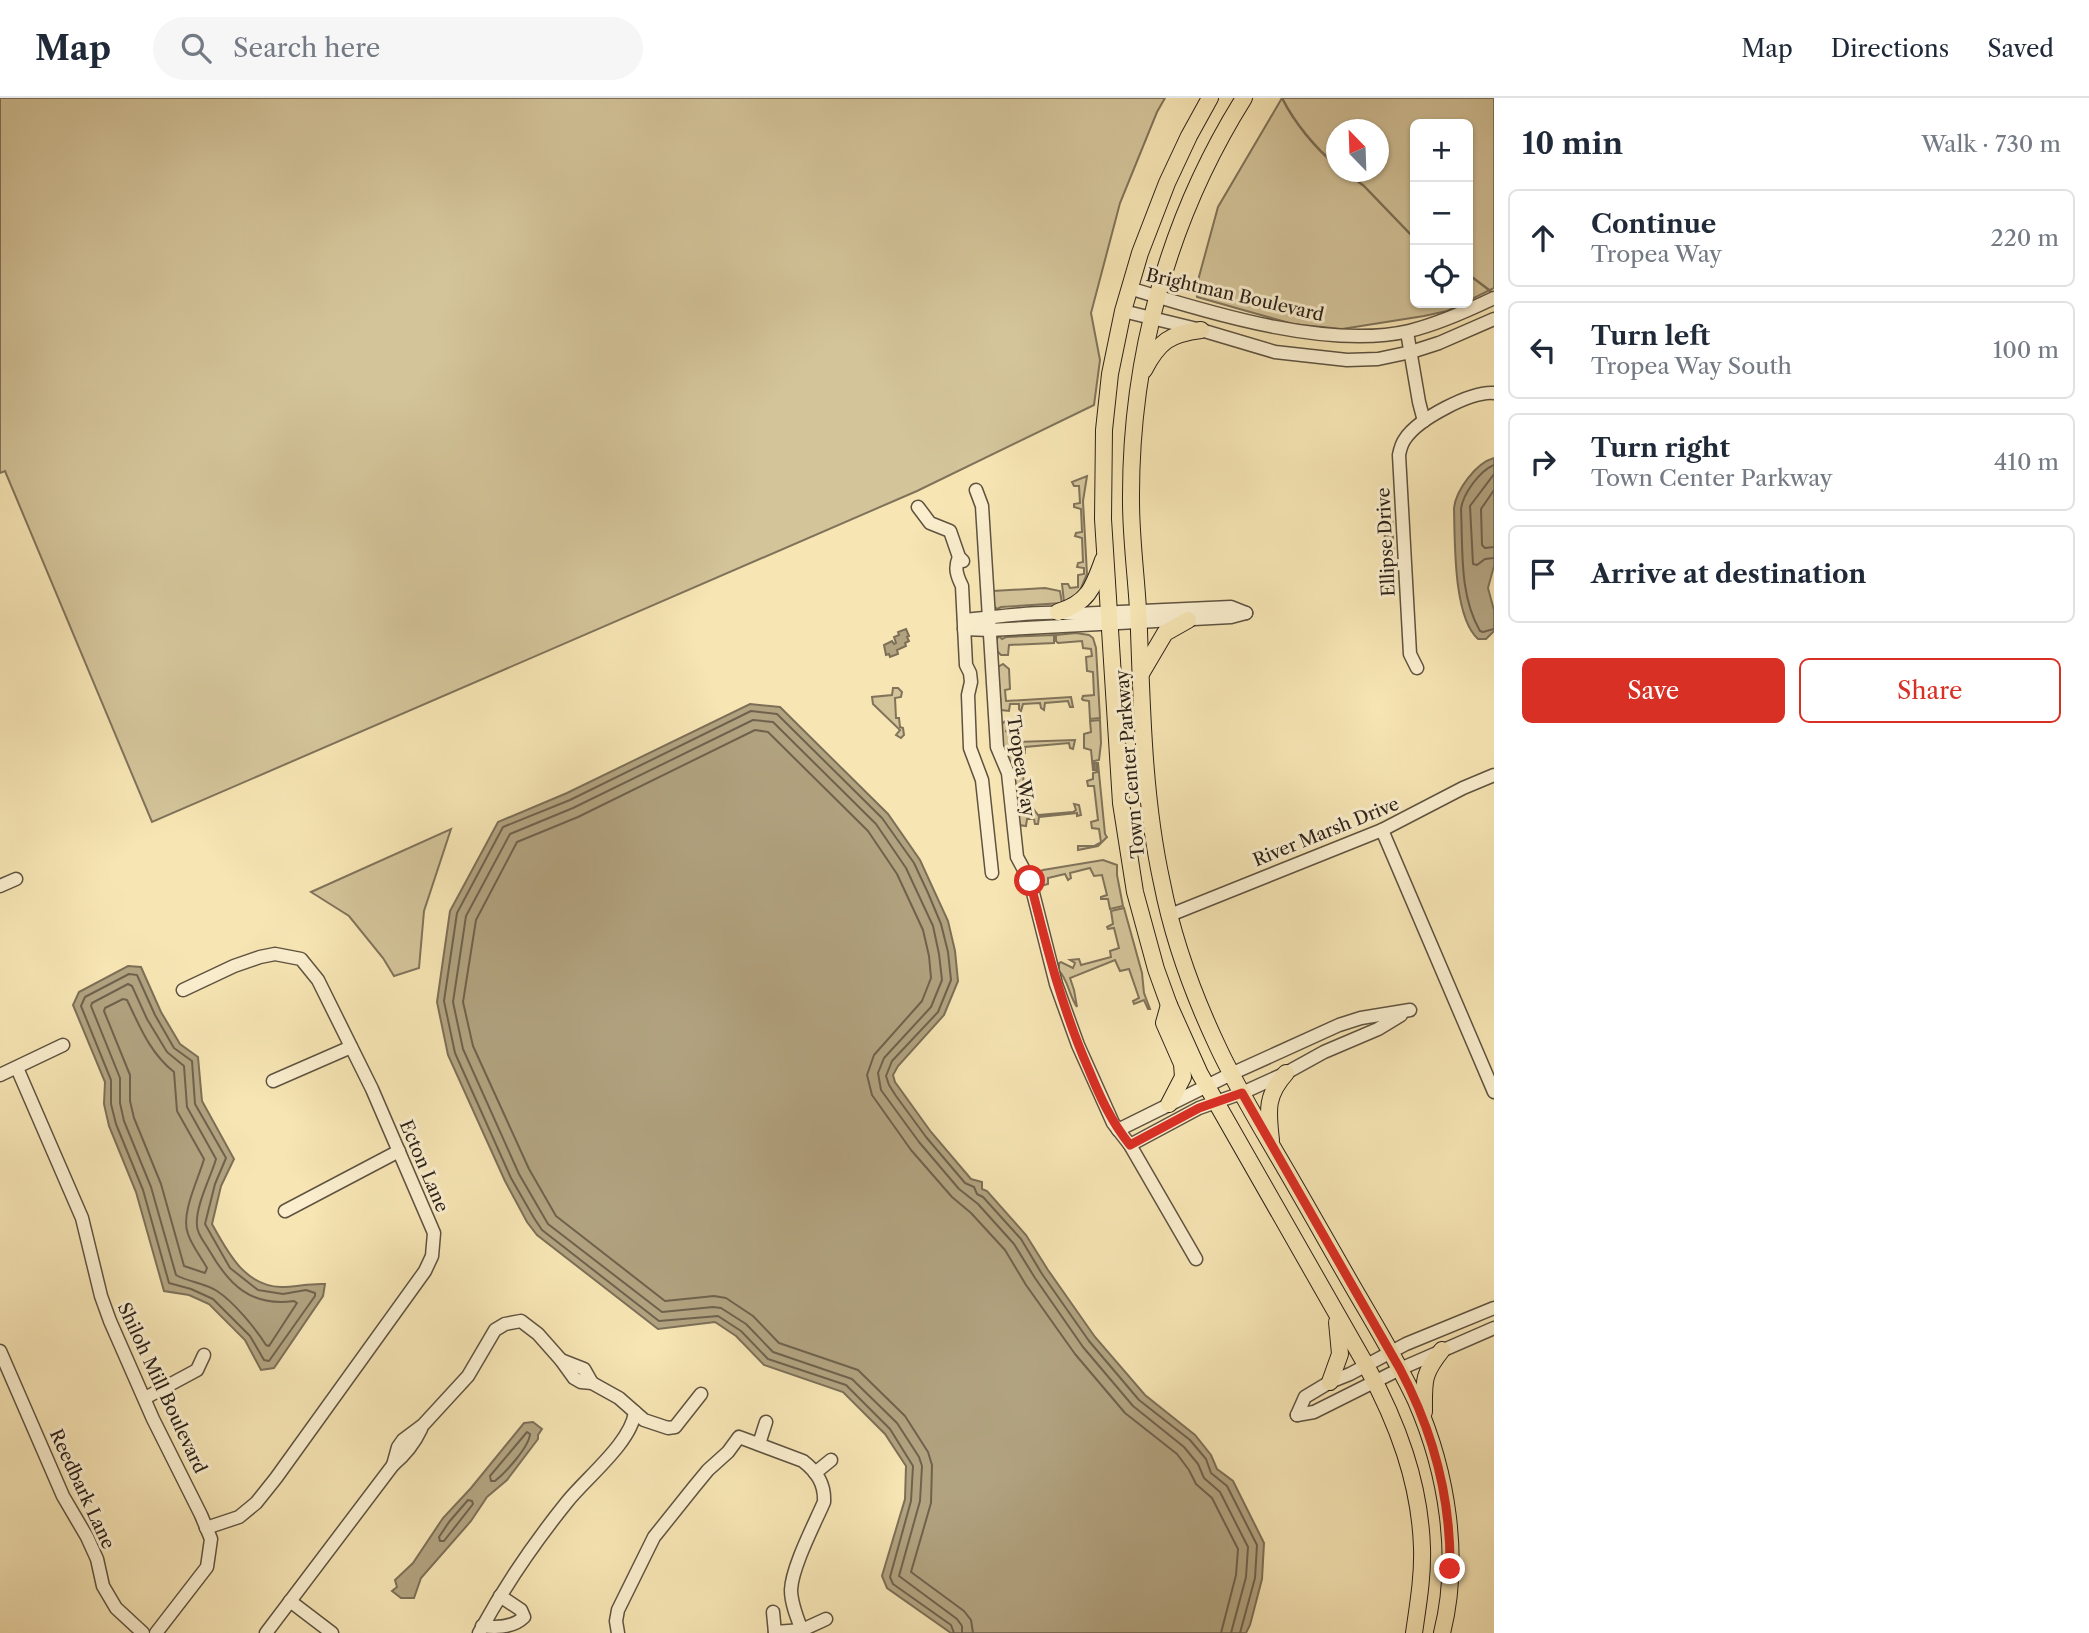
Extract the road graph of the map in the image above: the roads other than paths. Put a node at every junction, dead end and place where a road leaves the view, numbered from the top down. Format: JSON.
{"nodes":[{"id":1,"x":1210,"y":98,"type":"edge"},
{"id":2,"x":1244,"y":98,"type":"edge"},
{"id":3,"x":1129,"y":288,"type":"junction"},
{"id":4,"x":1157,"y":296,"type":"junction"},
{"id":5,"x":1494,"y":298,"type":"edge"},
{"id":6,"x":1123,"y":311,"type":"junction"},
{"id":7,"x":1151,"y":318,"type":"junction"},
{"id":8,"x":1492,"y":320,"type":"edge"},
{"id":9,"x":1201,"y":330,"type":"junction"},
{"id":10,"x":1407,"y":332,"type":"junction"},
{"id":11,"x":1411,"y":352,"type":"junction"},
{"id":12,"x":1138,"y":381,"type":"junction"},
{"id":13,"x":1494,"y":393,"type":"edge"},
{"id":14,"x":1423,"y":421,"type":"junction"},
{"id":15,"x":976,"y":490,"type":"dead end"},
{"id":16,"x":918,"y":507,"type":"dead end"},
{"id":17,"x":1105,"y":555,"type":"junction"},
{"id":18,"x":1058,"y":612,"type":"junction"},
{"id":19,"x":1138,"y":616,"type":"junction"},
{"id":20,"x":988,"y":617,"type":"junction"},
{"id":21,"x":1110,"y":618,"type":"junction"},
{"id":22,"x":1188,"y":620,"type":"junction"},
{"id":23,"x":964,"y":624,"type":"junction"},
{"id":24,"x":990,"y":630,"type":"junction"},
{"id":25,"x":1417,"y":668,"type":"dead end"},
{"id":26,"x":1140,"y":674,"type":"junction"},
{"id":27,"x":1494,"y":775,"type":"edge"},
{"id":28,"x":1382,"y":830,"type":"junction"},
{"id":29,"x":992,"y":873,"type":"dead end"},
{"id":30,"x":16,"y":878,"type":"dead end"},
{"id":31,"x":0,"y":886,"type":"edge"},
{"id":32,"x":1170,"y":915,"type":"junction"},
{"id":33,"x":183,"y":990,"type":"dead end"},
{"id":34,"x":1169,"y":1005,"type":"junction"},
{"id":35,"x":62,"y":1045,"type":"dead end"},
{"id":36,"x":351,"y":1047,"type":"junction"},
{"id":37,"x":17,"y":1068,"type":"junction"},
{"id":38,"x":1286,"y":1073,"type":"junction"},
{"id":39,"x":1231,"y":1074,"type":"junction"},
{"id":40,"x":0,"y":1075,"type":"edge"},
{"id":41,"x":273,"y":1081,"type":"dead end"},
{"id":42,"x":1207,"y":1087,"type":"junction"},
{"id":43,"x":1494,"y":1092,"type":"edge"},
{"id":44,"x":1242,"y":1093,"type":"junction"},
{"id":45,"x":1169,"y":1104,"type":"junction"},
{"id":46,"x":1216,"y":1104,"type":"junction"},
{"id":47,"x":1118,"y":1130,"type":"junction"},
{"id":48,"x":1130,"y":1145,"type":"junction"},
{"id":49,"x":1272,"y":1146,"type":"junction"},
{"id":50,"x":399,"y":1151,"type":"junction"},
{"id":51,"x":285,"y":1211,"type":"dead end"},
{"id":52,"x":1196,"y":1259,"type":"dead end"},
{"id":53,"x":1494,"y":1308,"type":"edge"},
{"id":54,"x":1335,"y":1312,"type":"junction"},
{"id":55,"x":1494,"y":1328,"type":"edge"},
{"id":56,"x":1443,"y":1350,"type":"junction"},
{"id":57,"x":0,"y":1351,"type":"edge"},
{"id":58,"x":1390,"y":1352,"type":"junction"},
{"id":59,"x":204,"y":1355,"type":"dead end"},
{"id":60,"x":1366,"y":1365,"type":"junction"},
{"id":61,"x":1400,"y":1369,"type":"junction"},
{"id":62,"x":1375,"y":1381,"type":"junction"},
{"id":63,"x":1330,"y":1382,"type":"junction"},
{"id":64,"x":701,"y":1394,"type":"dead end"},
{"id":65,"x":145,"y":1398,"type":"junction"},
{"id":66,"x":635,"y":1412,"type":"junction"},
{"id":67,"x":765,"y":1422,"type":"dead end"},
{"id":68,"x":1424,"y":1422,"type":"junction"},
{"id":69,"x":759,"y":1444,"type":"junction"},
{"id":70,"x":831,"y":1460,"type":"dead end"},
{"id":71,"x":816,"y":1473,"type":"junction"},
{"id":72,"x":206,"y":1528,"type":"junction"},
{"id":73,"x":500,"y":1596,"type":"junction"},
{"id":74,"x":290,"y":1601,"type":"junction"},
{"id":75,"x":773,"y":1612,"type":"dead end"},
{"id":76,"x":826,"y":1619,"type":"dead end"},
{"id":77,"x":480,"y":1630,"type":"edge"},
{"id":78,"x":803,"y":1631,"type":"edge"},
{"id":79,"x":143,"y":1633,"type":"edge"},
{"id":80,"x":156,"y":1633,"type":"edge"},
{"id":81,"x":265,"y":1633,"type":"edge"},
{"id":82,"x":332,"y":1633,"type":"edge"},
{"id":83,"x":618,"y":1633,"type":"edge"},
{"id":84,"x":775,"y":1633,"type":"edge"},
{"id":85,"x":1414,"y":1633,"type":"edge"},
{"id":86,"x":1442,"y":1633,"type":"edge"}],
"edges":[{"from":1,"to":3,"type":"main road","name":"Town Center Parkway"},
{"from":2,"to":4,"type":"main road","name":"Town Center Parkway"},
{"from":3,"to":4,"type":"street","name":"Brightman Boulevard"},
{"from":3,"to":6,"type":"main road","name":"Town Center Parkway"},
{"from":4,"to":7,"type":"main road","name":"Town Center Parkway"},
{"from":4,"to":10,"type":"street","name":"Brightman Boulevard"},
{"from":5,"to":10,"type":"street","name":"Brightman Boulevard"},
{"from":6,"to":7,"type":"street"},
{"from":6,"to":17,"type":"main road","name":"Town Center Parkway"},
{"from":7,"to":9,"type":"street"},
{"from":7,"to":12,"type":"main road","name":"Town Center Parkway"},
{"from":8,"to":11,"type":"street"},
{"from":9,"to":11,"type":"street"},
{"from":9,"to":12,"type":"main road"},
{"from":10,"to":11,"type":"street"},
{"from":11,"to":14,"type":"street"},
{"from":12,"to":19,"type":"main road","name":"Town Center Parkway"},
{"from":13,"to":14,"type":"street","name":"Ellipse Drive"},
{"from":14,"to":25,"type":"street","name":"Ellipse Drive"},
{"from":15,"to":20,"type":"street","name":"Tropea Way"},
{"from":16,"to":23,"type":"street"},
{"from":17,"to":18,"type":"main road"},
{"from":17,"to":21,"type":"main road","name":"Town Center Parkway"},
{"from":18,"to":20,"type":"street"},
{"from":18,"to":21,"type":"street"},
{"from":19,"to":21,"type":"street"},
{"from":19,"to":22,"type":"street"},
{"from":19,"to":22,"type":"street"},
{"from":19,"to":26,"type":"main road","name":"Town Center Parkway"},
{"from":20,"to":23,"type":"street"},
{"from":20,"to":24,"type":"street","name":"Tropea Way"},
{"from":21,"to":24,"type":"street"},
{"from":21,"to":34,"type":"main road","name":"Town Center Parkway"},
{"from":22,"to":26,"type":"main road"},
{"from":23,"to":24,"type":"street"},
{"from":23,"to":29,"type":"street"},
{"from":24,"to":47,"type":"street","name":"Tropea Way"},
{"from":26,"to":32,"type":"main road","name":"Town Center Parkway"},
{"from":27,"to":28,"type":"street","name":"River Marsh Drive"},
{"from":28,"to":32,"type":"street","name":"River Marsh Drive"},
{"from":28,"to":43,"type":"street"},
{"from":30,"to":31,"type":"street"},
{"from":32,"to":39,"type":"main road","name":"Town Center Parkway"},
{"from":33,"to":36,"type":"street","name":"Ecton Lane"},
{"from":34,"to":42,"type":"main road","name":"Town Center Parkway"},
{"from":34,"to":45,"type":"main road"},
{"from":35,"to":37,"type":"street"},
{"from":36,"to":41,"type":"street"},
{"from":36,"to":50,"type":"street","name":"Ecton Lane"},
{"from":37,"to":40,"type":"street"},
{"from":37,"to":65,"type":"street","name":"Shiloh Mill Boulevard"},
{"from":38,"to":39,"type":"street"},
{"from":38,"to":44,"type":"street"},
{"from":38,"to":49,"type":"main road"},
{"from":39,"to":42,"type":"street"},
{"from":39,"to":44,"type":"main road","name":"Town Center Parkway"},
{"from":42,"to":45,"type":"street"},
{"from":42,"to":46,"type":"main road","name":"Town Center Parkway"},
{"from":44,"to":46,"type":"street"},
{"from":44,"to":49,"type":"main road","name":"Town Center Parkway"},
{"from":45,"to":47,"type":"street"},
{"from":46,"to":48,"type":"street"},
{"from":46,"to":54,"type":"main road","name":"Town Center Parkway"},
{"from":47,"to":48,"type":"street","name":"Tropea Way"},
{"from":48,"to":52,"type":"street","name":"Tropea Way"},
{"from":49,"to":58,"type":"main road","name":"Town Center Parkway"},
{"from":50,"to":51,"type":"street"},
{"from":50,"to":72,"type":"street","name":"Ecton Lane"},
{"from":53,"to":58,"type":"street"},
{"from":54,"to":60,"type":"main road","name":"Town Center Parkway"},
{"from":54,"to":63,"type":"main road"},
{"from":55,"to":56,"type":"street"},
{"from":56,"to":61,"type":"street"},
{"from":56,"to":68,"type":"main road"},
{"from":57,"to":79,"type":"street","name":"Reedbark Lane"},
{"from":58,"to":60,"type":"street"},
{"from":58,"to":61,"type":"main road","name":"Town Center Parkway"},
{"from":59,"to":65,"type":"street"},
{"from":60,"to":62,"type":"main road","name":"Town Center Parkway"},
{"from":60,"to":63,"type":"street"},
{"from":61,"to":62,"type":"street"},
{"from":61,"to":68,"type":"main road","name":"Town Center Parkway"},
{"from":62,"to":63,"type":"street"},
{"from":62,"to":85,"type":"main road","name":"Town Center Parkway"},
{"from":64,"to":66,"type":"street"},
{"from":65,"to":72,"type":"street","name":"Shiloh Mill Boulevard"},
{"from":66,"to":73,"type":"street"},
{"from":66,"to":74,"type":"street"},
{"from":67,"to":69,"type":"street"},
{"from":68,"to":86,"type":"main road","name":"Town Center Parkway"},
{"from":69,"to":71,"type":"street"},
{"from":69,"to":83,"type":"street"},
{"from":70,"to":71,"type":"street"},
{"from":71,"to":78,"type":"street"},
{"from":72,"to":80,"type":"street","name":"Shiloh Mill Boulevard"},
{"from":73,"to":77,"type":"street"},
{"from":73,"to":77,"type":"street"},
{"from":74,"to":81,"type":"street"},
{"from":74,"to":82,"type":"street"},
{"from":75,"to":84,"type":"street"},
{"from":76,"to":78,"type":"street"},
{"from":78,"to":84,"type":"street"}]}
